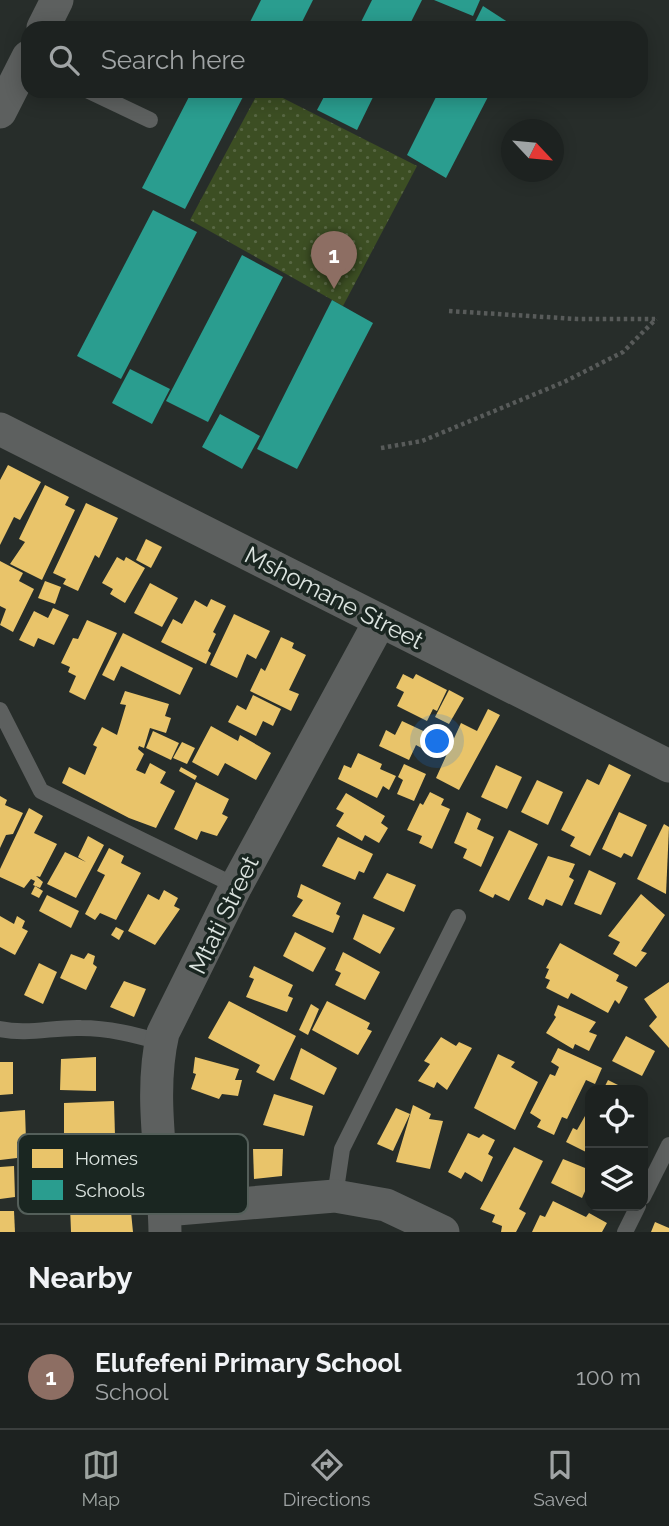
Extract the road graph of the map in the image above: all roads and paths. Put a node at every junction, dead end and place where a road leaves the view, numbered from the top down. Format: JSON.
{"nodes":[{"id":1,"x":57,"y":0,"type":"edge"},
{"id":2,"x":46,"y":21,"type":"edge"},
{"id":3,"x":21,"y":72,"type":"edge"},
{"id":4,"x":104,"y":98,"type":"edge"},
{"id":5,"x":0,"y":112,"type":"edge"},
{"id":6,"x":150,"y":120,"type":"dead end"},
{"id":7,"x":449,"y":311,"type":"dead end"},
{"id":8,"x":0,"y":429,"type":"edge"},
{"id":9,"x":381,"y":448,"type":"dead end"},
{"id":10,"x":380,"y":621,"type":"junction"},
{"id":11,"x":0,"y":710,"type":"edge"},
{"id":12,"x":669,"y":766,"type":"edge"},
{"id":13,"x":236,"y":886,"type":"junction"},
{"id":14,"x":458,"y":917,"type":"dead end"},
{"id":15,"x":0,"y":1029,"type":"edge"},
{"id":16,"x":161,"y":1042,"type":"junction"},
{"id":17,"x":159,"y":1134,"type":"edge"},
{"id":18,"x":669,"y":1145,"type":"edge"},
{"id":19,"x":648,"y":1187,"type":"edge"},
{"id":20,"x":335,"y":1196,"type":"junction"},
{"id":21,"x":248,"y":1209,"type":"edge"},
{"id":22,"x":636,"y":1211,"type":"edge"},
{"id":23,"x":213,"y":1214,"type":"edge"},
{"id":24,"x":165,"y":1221,"type":"edge"},
{"id":25,"x":443,"y":1232,"type":"edge"},
{"id":26,"x":625,"y":1232,"type":"edge"}],
"edges":[{"from":1,"to":2,"type":"street"},
{"from":3,"to":5,"type":"street"},
{"from":4,"to":6,"type":"lane"},
{"from":7,"to":9,"type":"path"},
{"from":8,"to":10,"type":"street","name":"Mshomane Street"},
{"from":10,"to":12,"type":"street","name":"Mshomane Street"},
{"from":10,"to":13,"type":"street","name":"Mtati Street"},
{"from":11,"to":13,"type":"lane"},
{"from":13,"to":16,"type":"street","name":"Mtati Street"},
{"from":14,"to":20,"type":"lane"},
{"from":15,"to":16,"type":"lane"},
{"from":16,"to":17,"type":"street","name":"Mtati Street"},
{"from":18,"to":19,"type":"lane"},
{"from":20,"to":21,"type":"street"},
{"from":20,"to":25,"type":"street"},
{"from":22,"to":26,"type":"lane"},
{"from":23,"to":24,"type":"street"}]}
